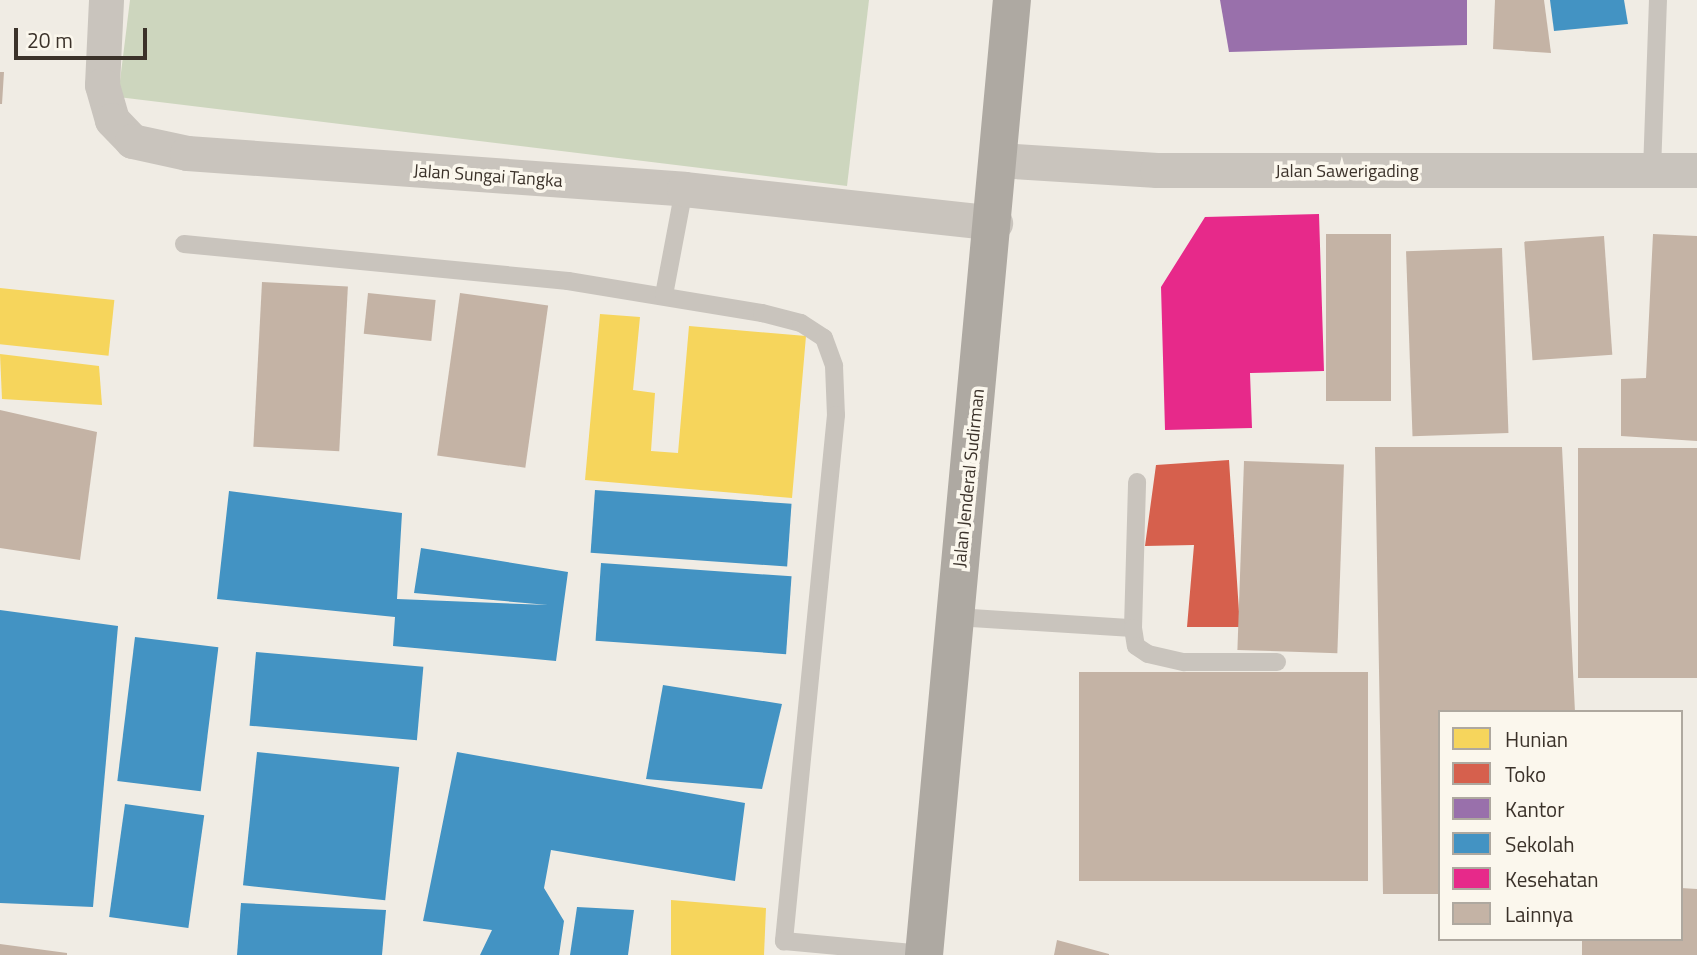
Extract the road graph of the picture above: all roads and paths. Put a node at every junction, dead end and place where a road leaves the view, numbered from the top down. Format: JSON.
{"nodes":[{"id":1,"x":106,"y":0,"type":"edge"},
{"id":2,"x":1012,"y":0,"type":"edge"},
{"id":3,"x":1658,"y":0,"type":"edge"},
{"id":4,"x":998,"y":160,"type":"junction"},
{"id":5,"x":1697,"y":170,"type":"edge"},
{"id":6,"x":1653,"y":171,"type":"junction"},
{"id":7,"x":684,"y":189,"type":"junction"},
{"id":8,"x":995,"y":223,"type":"junction"},
{"id":9,"x":184,"y":244,"type":"dead end"},
{"id":10,"x":664,"y":295,"type":"junction"},
{"id":11,"x":1137,"y":482,"type":"dead end"},
{"id":12,"x":956,"y":617,"type":"junction"},
{"id":13,"x":1133,"y":628,"type":"junction"},
{"id":14,"x":1278,"y":663,"type":"dead end"},
{"id":15,"x":924,"y":954,"type":"edge"}],
"edges":[{"from":1,"to":7,"type":"street","name":"Jalan Sungai Tangka"},
{"from":2,"to":4,"type":"main road","name":"Jalan Jenderal Sudirman"},
{"from":3,"to":6,"type":"lane"},
{"from":4,"to":6,"type":"street","name":"Jalan Sawerigading"},
{"from":4,"to":8,"type":"main road","name":"Jalan Jenderal Sudirman"},
{"from":5,"to":6,"type":"street","name":"Jalan Sawerigading"},
{"from":7,"to":8,"type":"street","name":"Jalan Sungai Tangka"},
{"from":7,"to":10,"type":"lane"},
{"from":8,"to":12,"type":"main road","name":"Jalan Jenderal Sudirman"},
{"from":9,"to":10,"type":"lane"},
{"from":10,"to":15,"type":"lane"},
{"from":11,"to":13,"type":"lane"},
{"from":12,"to":13,"type":"lane"},
{"from":12,"to":15,"type":"main road","name":"Jalan Jenderal Sudirman"},
{"from":13,"to":14,"type":"lane"}]}
